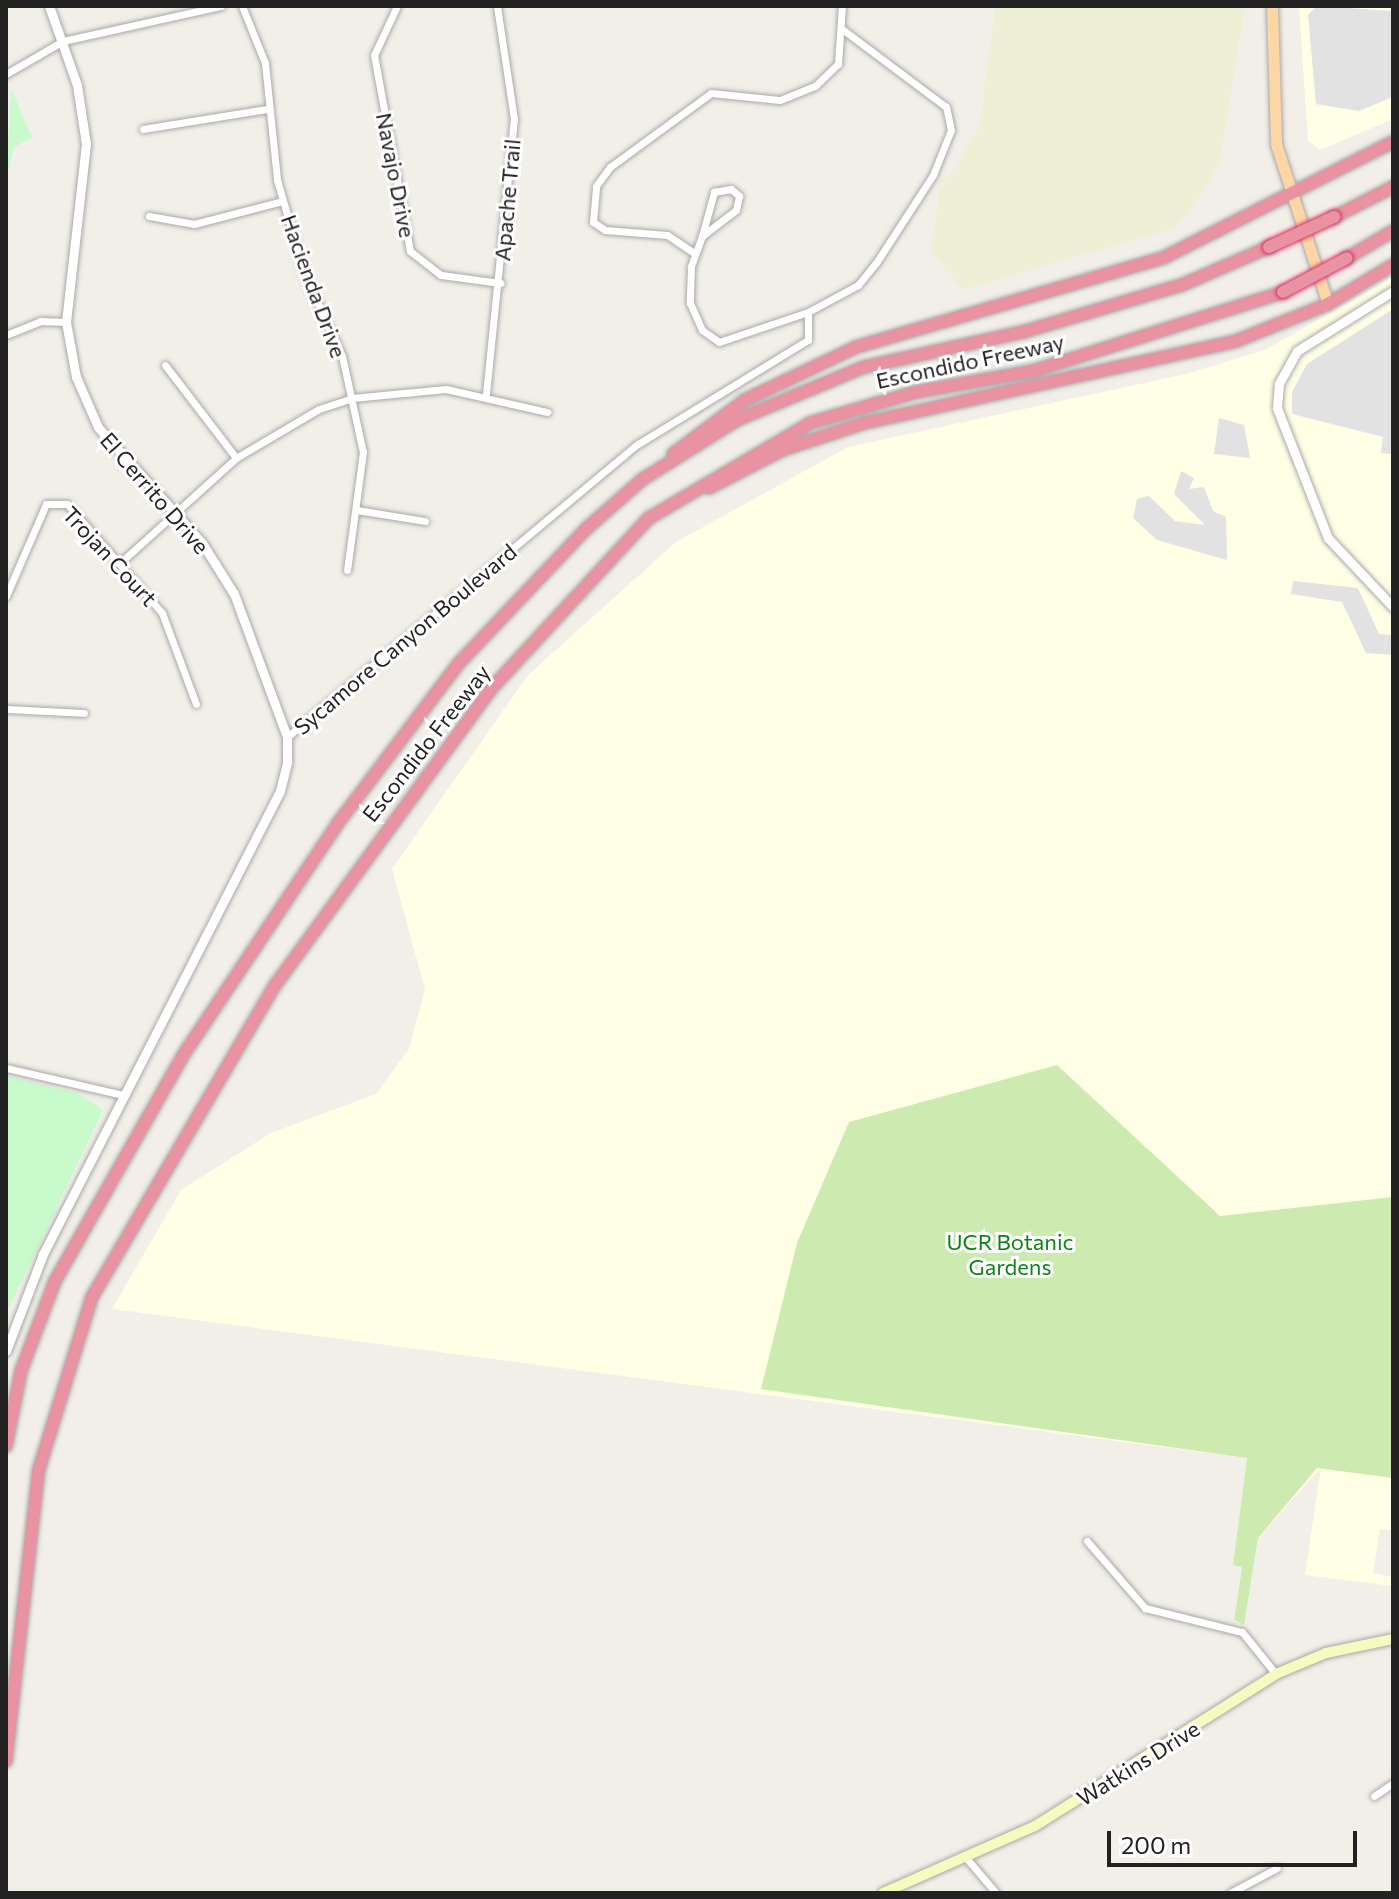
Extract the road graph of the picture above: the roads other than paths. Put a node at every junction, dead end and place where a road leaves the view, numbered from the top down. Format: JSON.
{"nodes":[{"id":1,"x":49,"y":6,"type":"edge"},
{"id":2,"x":221,"y":6,"type":"edge"},
{"id":3,"x":242,"y":6,"type":"edge"},
{"id":4,"x":397,"y":6,"type":"edge"},
{"id":5,"x":497,"y":6,"type":"edge"},
{"id":6,"x":842,"y":6,"type":"edge"},
{"id":7,"x":1272,"y":6,"type":"edge"},
{"id":8,"x":205,"y":7,"type":"edge"},
{"id":9,"x":842,"y":29,"type":"junction"},
{"id":10,"x":63,"y":41,"type":"junction"},
{"id":11,"x":6,"y":74,"type":"edge"},
{"id":12,"x":266,"y":109,"type":"junction"},
{"id":13,"x":143,"y":129,"type":"dead end"},
{"id":14,"x":1393,"y":142,"type":"edge"},
{"id":15,"x":1393,"y":187,"type":"edge"},
{"id":16,"x":1288,"y":192,"type":"junction"},
{"id":17,"x":283,"y":201,"type":"junction"},
{"id":18,"x":149,"y":216,"type":"dead end"},
{"id":19,"x":1393,"y":231,"type":"edge"},
{"id":20,"x":702,"y":236,"type":"junction"},
{"id":21,"x":694,"y":253,"type":"junction"},
{"id":22,"x":1393,"y":265,"type":"edge"},
{"id":23,"x":500,"y":283,"type":"junction"},
{"id":24,"x":1393,"y":291,"type":"edge"},
{"id":25,"x":1328,"y":304,"type":"junction"},
{"id":26,"x":808,"y":312,"type":"junction"},
{"id":27,"x":66,"y":322,"type":"junction"},
{"id":28,"x":6,"y":335,"type":"edge"},
{"id":29,"x":165,"y":365,"type":"dead end"},
{"id":30,"x":486,"y":394,"type":"junction"},
{"id":31,"x":352,"y":398,"type":"junction"},
{"id":32,"x":547,"y":412,"type":"dead end"},
{"id":33,"x":236,"y":458,"type":"junction"},
{"id":34,"x":643,"y":479,"type":"junction"},
{"id":35,"x":357,"y":510,"type":"junction"},
{"id":36,"x":171,"y":512,"type":"junction"},
{"id":37,"x":649,"y":518,"type":"junction"},
{"id":38,"x":425,"y":521,"type":"dead end"},
{"id":39,"x":121,"y":562,"type":"junction"},
{"id":40,"x":347,"y":570,"type":"dead end"},
{"id":41,"x":6,"y":596,"type":"edge"},
{"id":42,"x":1393,"y":607,"type":"edge"},
{"id":43,"x":196,"y":704,"type":"dead end"},
{"id":44,"x":6,"y":709,"type":"edge"},
{"id":45,"x":84,"y":713,"type":"dead end"},
{"id":46,"x":287,"y":737,"type":"junction"},
{"id":47,"x":6,"y":1068,"type":"edge"},
{"id":48,"x":123,"y":1095,"type":"junction"},
{"id":49,"x":6,"y":1351,"type":"edge"},
{"id":50,"x":6,"y":1446,"type":"edge"},
{"id":51,"x":1087,"y":1541,"type":"dead end"},
{"id":52,"x":1393,"y":1639,"type":"edge"},
{"id":53,"x":1276,"y":1674,"type":"junction"},
{"id":54,"x":6,"y":1760,"type":"edge"},
{"id":55,"x":6,"y":1773,"type":"edge"},
{"id":56,"x":1393,"y":1783,"type":"edge"},
{"id":57,"x":1374,"y":1796,"type":"dead end"},
{"id":58,"x":968,"y":1860,"type":"junction"},
{"id":59,"x":1277,"y":1868,"type":"dead end"},
{"id":60,"x":883,"y":1893,"type":"edge"},
{"id":61,"x":996,"y":1893,"type":"edge"},
{"id":62,"x":1230,"y":1893,"type":"edge"}],
"edges":[{"from":1,"to":10,"type":"street","name":"El Cerrito Drive"},
{"from":2,"to":8,"type":"street"},
{"from":3,"to":12,"type":"street","name":"Hacienda Drive"},
{"from":4,"to":23,"type":"street","name":"Navajo Drive"},
{"from":5,"to":23,"type":"street","name":"Apache Trail"},
{"from":6,"to":9,"type":"street"},
{"from":7,"to":16,"type":"main road"},
{"from":8,"to":10,"type":"street"},
{"from":9,"to":21,"type":"street"},
{"from":9,"to":26,"type":"street"},
{"from":10,"to":11,"type":"street"},
{"from":10,"to":27,"type":"street","name":"El Cerrito Drive"},
{"from":12,"to":13,"type":"street"},
{"from":12,"to":17,"type":"street","name":"Hacienda Drive"},
{"from":14,"to":16,"type":"highway"},
{"from":15,"to":34,"type":"highway","name":"Escondido Freeway","bridge":true},
{"from":16,"to":25,"type":"main road"},
{"from":16,"to":34,"type":"highway"},
{"from":17,"to":18,"type":"street"},
{"from":17,"to":31,"type":"street","name":"Hacienda Drive"},
{"from":19,"to":37,"type":"highway","name":"Escondido Freeway","bridge":true},
{"from":20,"to":20,"type":"street"},
{"from":20,"to":21,"type":"street"},
{"from":21,"to":26,"type":"street"},
{"from":22,"to":25,"type":"highway"},
{"from":23,"to":30,"type":"street","name":"Apache Trail"},
{"from":24,"to":42,"type":"street"},
{"from":25,"to":37,"type":"highway"},
{"from":26,"to":46,"type":"street","name":"Sycamore Canyon Boulevard"},
{"from":27,"to":28,"type":"street"},
{"from":27,"to":36,"type":"street","name":"El Cerrito Drive"},
{"from":29,"to":33,"type":"street"},
{"from":30,"to":31,"type":"street"},
{"from":30,"to":32,"type":"street"},
{"from":31,"to":33,"type":"street"},
{"from":31,"to":35,"type":"street","name":"Hacienda Drive"},
{"from":33,"to":36,"type":"street"},
{"from":34,"to":50,"type":"highway","name":"Escondido Freeway"},
{"from":35,"to":38,"type":"street"},
{"from":35,"to":40,"type":"street","name":"Hacienda Drive"},
{"from":36,"to":39,"type":"street"},
{"from":36,"to":46,"type":"street","name":"El Cerrito Drive"},
{"from":37,"to":54,"type":"highway","name":"Escondido Freeway"},
{"from":39,"to":41,"type":"street","name":"Trojan Court"},
{"from":39,"to":43,"type":"street","name":"Trojan Court"},
{"from":44,"to":45,"type":"street"},
{"from":46,"to":48,"type":"street","name":"Sycamore Canyon Boulevard"},
{"from":47,"to":48,"type":"street"},
{"from":48,"to":49,"type":"street","name":"Sycamore Canyon Boulevard"},
{"from":51,"to":53,"type":"street"},
{"from":52,"to":53,"type":"main road","name":"Watkins Drive"},
{"from":53,"to":58,"type":"main road","name":"Watkins Drive"},
{"from":54,"to":55,"type":"highway","name":"Escondido Freeway"},
{"from":56,"to":57,"type":"street"},
{"from":58,"to":60,"type":"main road","name":"Watkins Drive"},
{"from":58,"to":61,"type":"street"},
{"from":59,"to":62,"type":"street"}]}
